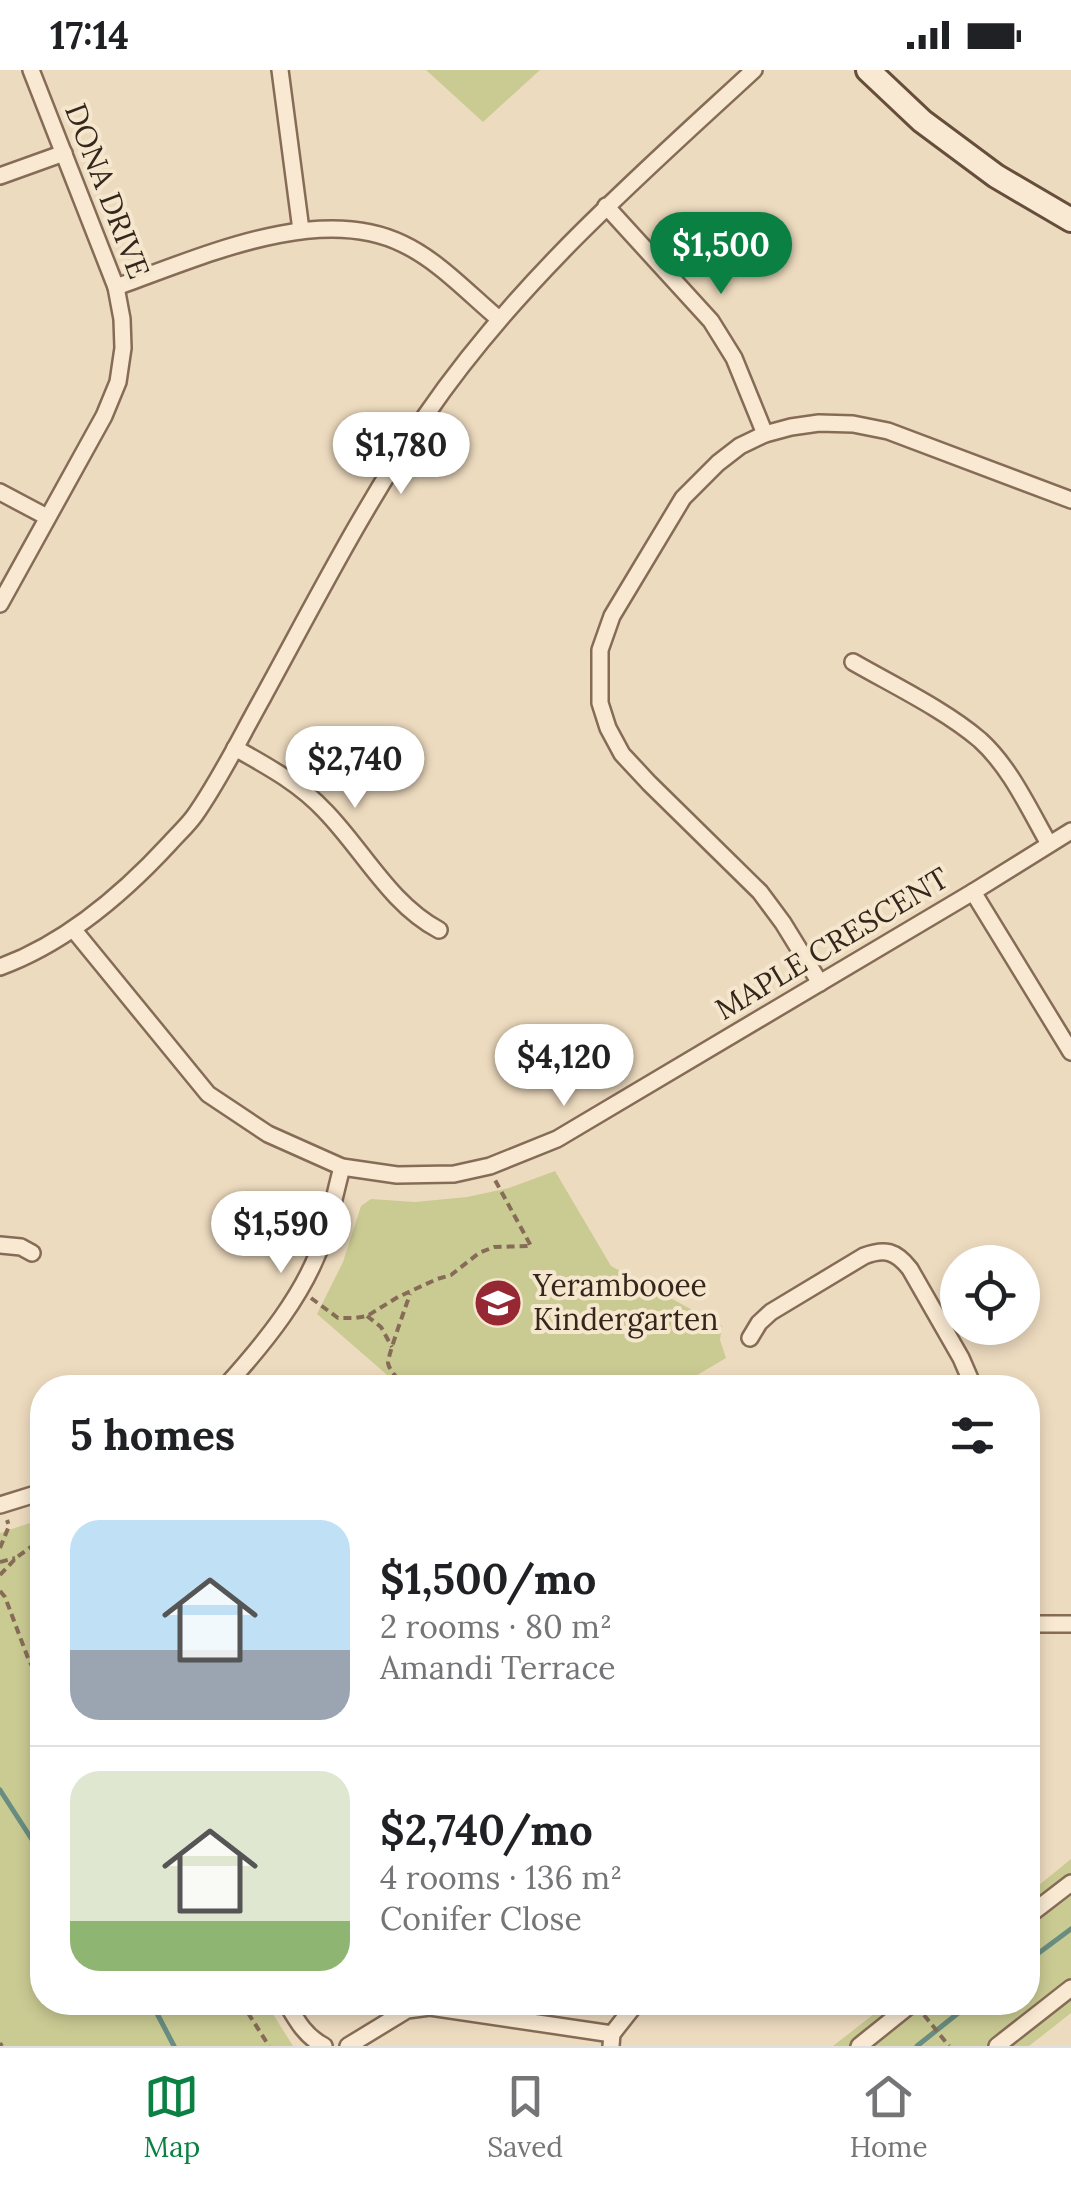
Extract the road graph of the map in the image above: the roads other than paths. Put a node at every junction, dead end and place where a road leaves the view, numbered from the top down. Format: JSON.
{"nodes":[{"id":1,"x":31,"y":70,"type":"edge"},
{"id":2,"x":280,"y":70,"type":"edge"},
{"id":3,"x":754,"y":70,"type":"edge"},
{"id":4,"x":868,"y":70,"type":"edge"},
{"id":5,"x":64,"y":153,"type":"junction"},
{"id":6,"x":0,"y":176,"type":"edge"},
{"id":7,"x":606,"y":206,"type":"junction"},
{"id":8,"x":1071,"y":220,"type":"edge"},
{"id":9,"x":301,"y":230,"type":"junction"},
{"id":10,"x":116,"y":287,"type":"junction"},
{"id":11,"x":499,"y":319,"type":"junction"},
{"id":12,"x":765,"y":434,"type":"junction"},
{"id":13,"x":0,"y":492,"type":"edge"},
{"id":14,"x":1071,"y":500,"type":"edge"},
{"id":15,"x":47,"y":516,"type":"junction"},
{"id":16,"x":0,"y":604,"type":"edge"},
{"id":17,"x":853,"y":662,"type":"dead end"},
{"id":18,"x":234,"y":748,"type":"junction"},
{"id":19,"x":1071,"y":831,"type":"edge"},
{"id":20,"x":1049,"y":844,"type":"junction"},
{"id":21,"x":973,"y":892,"type":"junction"},
{"id":22,"x":73,"y":929,"type":"junction"},
{"id":23,"x":439,"y":930,"type":"dead end"},
{"id":24,"x":0,"y":967,"type":"edge"},
{"id":25,"x":820,"y":983,"type":"junction"},
{"id":26,"x":1071,"y":1052,"type":"edge"},
{"id":27,"x":342,"y":1167,"type":"junction"},
{"id":28,"x":0,"y":1245,"type":"edge"},
{"id":29,"x":32,"y":1252,"type":"dead end"},
{"id":30,"x":750,"y":1338,"type":"dead end"},
{"id":31,"x":236,"y":1375,"type":"edge"},
{"id":32,"x":969,"y":1375,"type":"edge"},
{"id":33,"x":30,"y":1496,"type":"edge"},
{"id":34,"x":1,"y":1505,"type":"edge"},
{"id":35,"x":1040,"y":1624,"type":"edge"},
{"id":36,"x":1071,"y":1624,"type":"edge"},
{"id":37,"x":1071,"y":1883,"type":"edge"},
{"id":38,"x":1040,"y":1907,"type":"edge"},
{"id":39,"x":1071,"y":1988,"type":"edge"},
{"id":40,"x":1040,"y":2012,"type":"edge"},
{"id":41,"x":294,"y":2015,"type":"edge"},
{"id":42,"x":399,"y":2015,"type":"edge"},
{"id":43,"x":474,"y":2015,"type":"edge"},
{"id":44,"x":628,"y":2015,"type":"edge"},
{"id":45,"x":899,"y":2015,"type":"edge"},
{"id":46,"x":1036,"y":2015,"type":"edge"},
{"id":47,"x":612,"y":2040,"type":"edge"},
{"id":48,"x":324,"y":2046,"type":"edge"},
{"id":49,"x":348,"y":2046,"type":"edge"},
{"id":50,"x":859,"y":2046,"type":"edge"},
{"id":51,"x":996,"y":2046,"type":"edge"}],
"edges":[{"from":1,"to":5,"type":"street","name":"DONA DRIVE"},
{"from":2,"to":9,"type":"street"},
{"from":3,"to":7,"type":"street"},
{"from":4,"to":8,"type":"street"},
{"from":5,"to":6,"type":"street"},
{"from":5,"to":10,"type":"street","name":"DONA DRIVE"},
{"from":7,"to":11,"type":"street"},
{"from":7,"to":12,"type":"street"},
{"from":9,"to":10,"type":"street"},
{"from":9,"to":11,"type":"street"},
{"from":10,"to":15,"type":"street","name":"DONA DRIVE"},
{"from":11,"to":18,"type":"street"},
{"from":12,"to":14,"type":"street"},
{"from":12,"to":25,"type":"street"},
{"from":13,"to":15,"type":"street"},
{"from":15,"to":16,"type":"street","name":"DONA DRIVE"},
{"from":17,"to":20,"type":"street"},
{"from":18,"to":22,"type":"street"},
{"from":18,"to":23,"type":"street"},
{"from":19,"to":20,"type":"street","name":"MAPLE CRESCENT"},
{"from":20,"to":21,"type":"street","name":"MAPLE CRESCENT"},
{"from":21,"to":25,"type":"street","name":"MAPLE CRESCENT"},
{"from":21,"to":26,"type":"street"},
{"from":22,"to":24,"type":"street"},
{"from":22,"to":27,"type":"street","name":"MAPLE CRESCENT"},
{"from":25,"to":27,"type":"street","name":"MAPLE CRESCENT"},
{"from":27,"to":31,"type":"street"},
{"from":28,"to":29,"type":"street"},
{"from":30,"to":32,"type":"street"},
{"from":33,"to":34,"type":"street"},
{"from":35,"to":36,"type":"street"},
{"from":37,"to":38,"type":"street"},
{"from":39,"to":40,"type":"street"},
{"from":41,"to":48,"type":"street"},
{"from":42,"to":49,"type":"street"},
{"from":43,"to":47,"type":"street"},
{"from":44,"to":47,"type":"street"},
{"from":45,"to":50,"type":"street"},
{"from":46,"to":51,"type":"street"}]}
